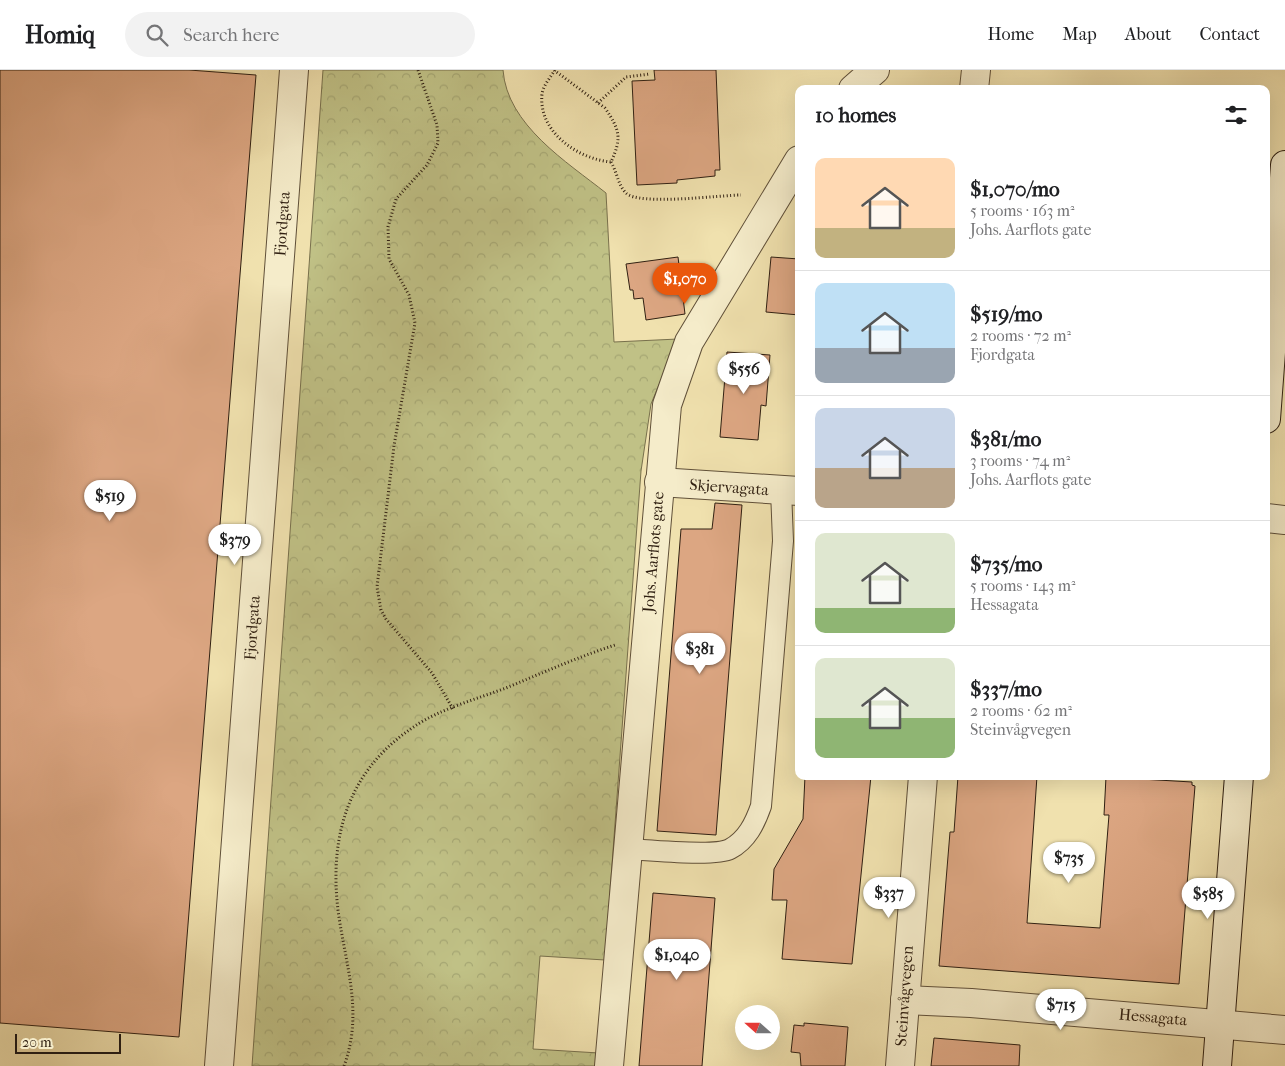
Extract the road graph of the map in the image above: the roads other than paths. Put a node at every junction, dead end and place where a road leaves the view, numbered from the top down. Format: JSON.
{"nodes":[{"id":1,"x":294,"y":70,"type":"edge"},
{"id":2,"x":876,"y":70,"type":"edge"},
{"id":3,"x":976,"y":70,"type":"edge"},
{"id":4,"x":858,"y":85,"type":"edge"},
{"id":5,"x":974,"y":85,"type":"edge"},
{"id":6,"x":1285,"y":164,"type":"edge"},
{"id":7,"x":795,"y":167,"type":"edge"},
{"id":8,"x":1270,"y":365,"type":"edge"},
{"id":9,"x":659,"y":482,"type":"junction"},
{"id":10,"x":790,"y":490,"type":"edge"},
{"id":11,"x":1270,"y":518,"type":"edge"},
{"id":12,"x":1285,"y":520,"type":"edge"},
{"id":13,"x":922,"y":780,"type":"edge"},
{"id":14,"x":1239,"y":780,"type":"edge"},
{"id":15,"x":626,"y":849,"type":"junction"},
{"id":16,"x":905,"y":1000,"type":"junction"},
{"id":17,"x":1221,"y":1023,"type":"junction"},
{"id":18,"x":1285,"y":1030,"type":"edge"},
{"id":19,"x":219,"y":1066,"type":"edge"},
{"id":20,"x":609,"y":1066,"type":"edge"},
{"id":21,"x":900,"y":1066,"type":"edge"},
{"id":22,"x":1217,"y":1066,"type":"edge"}],
"edges":[{"from":1,"to":19,"type":"street","name":"Fjordgata"},
{"from":2,"to":4,"type":"street"},
{"from":3,"to":5,"type":"street"},
{"from":6,"to":8,"type":"street"},
{"from":7,"to":9,"type":"street","name":"Johs. Aarflots gate"},
{"from":9,"to":10,"type":"street","name":"Skjervagata"},
{"from":9,"to":15,"type":"street","name":"Johs. Aarflots gate"},
{"from":10,"to":15,"type":"lane"},
{"from":11,"to":12,"type":"street"},
{"from":13,"to":16,"type":"street","name":"Steinvågvegen"},
{"from":14,"to":17,"type":"street"},
{"from":15,"to":20,"type":"street","name":"Johs. Aarflots gate"},
{"from":16,"to":17,"type":"street","name":"Hessagata"},
{"from":16,"to":21,"type":"street","name":"Steinvågvegen"},
{"from":17,"to":18,"type":"street","name":"Hessagata"},
{"from":17,"to":22,"type":"street"}]}
